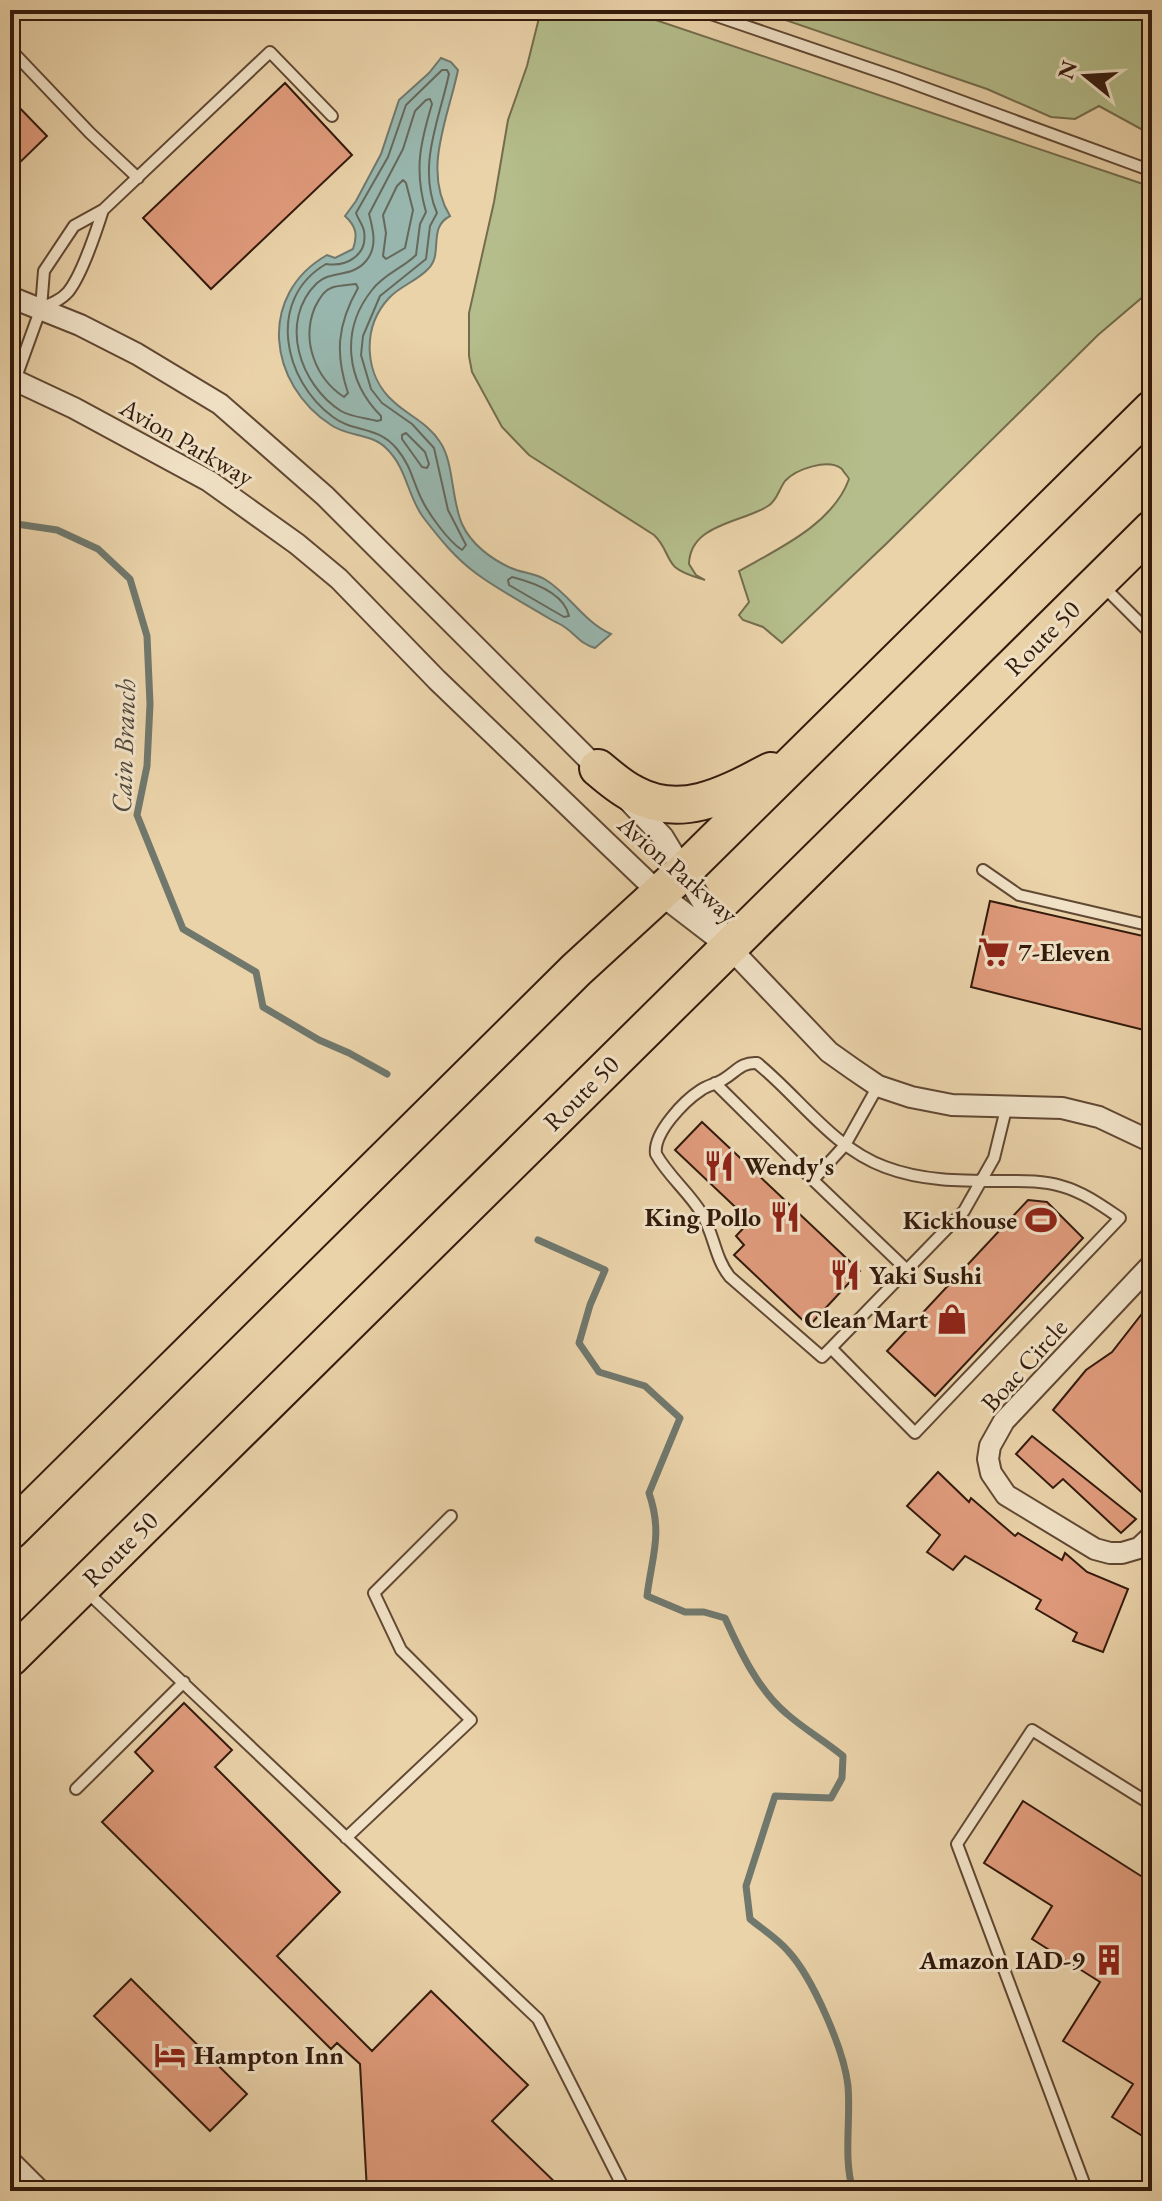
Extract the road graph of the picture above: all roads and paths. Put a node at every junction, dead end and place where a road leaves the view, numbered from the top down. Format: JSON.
{"nodes":[{"id":1,"x":699,"y":10,"type":"edge"},
{"id":2,"x":10,"y":49,"type":"edge"},
{"id":3,"x":332,"y":116,"type":"dead end"},
{"id":4,"x":1152,"y":171,"type":"edge"},
{"id":5,"x":138,"y":178,"type":"junction"},
{"id":6,"x":103,"y":210,"type":"junction"},
{"id":7,"x":10,"y":297,"type":"edge"},
{"id":8,"x":41,"y":308,"type":"junction"},
{"id":9,"x":12,"y":379,"type":"edge"},
{"id":10,"x":1152,"y":409,"type":"edge"},
{"id":11,"x":1152,"y":529,"type":"edge"},
{"id":12,"x":1098,"y":581,"type":"junction"},
{"id":13,"x":1152,"y":635,"type":"edge"},
{"id":14,"x":804,"y":753,"type":"junction"},
{"id":15,"x":598,"y":768,"type":"junction"},
{"id":16,"x":983,"y":870,"type":"dead end"},
{"id":17,"x":672,"y":882,"type":"junction"},
{"id":18,"x":1152,"y":926,"type":"edge"},
{"id":19,"x":729,"y":947,"type":"junction"},
{"id":20,"x":715,"y":1083,"type":"junction"},
{"id":21,"x":878,"y":1086,"type":"junction"},
{"id":22,"x":1007,"y":1105,"type":"junction"},
{"id":23,"x":1152,"y":1142,"type":"edge"},
{"id":24,"x":845,"y":1145,"type":"junction"},
{"id":25,"x":813,"y":1180,"type":"junction"},
{"id":26,"x":983,"y":1181,"type":"junction"},
{"id":27,"x":1152,"y":1264,"type":"edge"},
{"id":28,"x":907,"y":1270,"type":"junction"},
{"id":29,"x":831,"y":1348,"type":"junction"},
{"id":30,"x":451,"y":1516,"type":"dead end"},
{"id":31,"x":10,"y":1531,"type":"edge"},
{"id":32,"x":1152,"y":1536,"type":"edge"},
{"id":33,"x":82,"y":1587,"type":"junction"},
{"id":34,"x":10,"y":1658,"type":"edge"},
{"id":35,"x":184,"y":1682,"type":"junction"},
{"id":36,"x":76,"y":1789,"type":"dead end"},
{"id":37,"x":1152,"y":1805,"type":"edge"},
{"id":38,"x":346,"y":1838,"type":"junction"},
{"id":39,"x":10,"y":2161,"type":"edge"},
{"id":40,"x":40,"y":2191,"type":"edge"},
{"id":41,"x":625,"y":2191,"type":"edge"},
{"id":42,"x":1087,"y":2191,"type":"edge"}],
"edges":[{"from":1,"to":4,"type":"lane"},
{"from":2,"to":5,"type":"lane"},
{"from":3,"to":5,"type":"lane"},
{"from":5,"to":6,"type":"lane"},
{"from":6,"to":8,"type":"lane"},
{"from":6,"to":8,"type":"lane"},
{"from":7,"to":8,"type":"street","name":"Avion Parkway"},
{"from":8,"to":9,"type":"lane"},
{"from":8,"to":15,"type":"street","name":"Avion Parkway"},
{"from":9,"to":17,"type":"street","name":"Avion Parkway"},
{"from":10,"to":14,"type":"highway"},
{"from":11,"to":12,"type":"highway","name":"Route 50"},
{"from":12,"to":13,"type":"lane"},
{"from":12,"to":19,"type":"highway","name":"Route 50"},
{"from":14,"to":15,"type":"highway"},
{"from":14,"to":17,"type":"highway"},
{"from":15,"to":17,"type":"street","name":"Avion Parkway"},
{"from":16,"to":18,"type":"lane"},
{"from":17,"to":19,"type":"street","name":"Avion Parkway"},
{"from":17,"to":19,"type":"street","name":"Avion Parkway"},
{"from":17,"to":31,"type":"highway"},
{"from":19,"to":21,"type":"street"},
{"from":19,"to":33,"type":"highway","name":"Route 50"},
{"from":20,"to":24,"type":"lane"},
{"from":20,"to":25,"type":"lane"},
{"from":20,"to":29,"type":"lane"},
{"from":21,"to":22,"type":"street"},
{"from":21,"to":24,"type":"lane"},
{"from":22,"to":23,"type":"street"},
{"from":22,"to":26,"type":"lane"},
{"from":24,"to":25,"type":"lane"},
{"from":24,"to":26,"type":"lane"},
{"from":25,"to":28,"type":"lane"},
{"from":26,"to":28,"type":"lane"},
{"from":26,"to":29,"type":"lane"},
{"from":27,"to":32,"type":"street","name":"Boac Circle"},
{"from":28,"to":29,"type":"lane"},
{"from":30,"to":38,"type":"lane"},
{"from":33,"to":34,"type":"highway","name":"Route 50"},
{"from":33,"to":35,"type":"lane"},
{"from":35,"to":36,"type":"lane"},
{"from":35,"to":38,"type":"lane"},
{"from":37,"to":42,"type":"lane"},
{"from":38,"to":41,"type":"lane"},
{"from":39,"to":40,"type":"street"}]}
